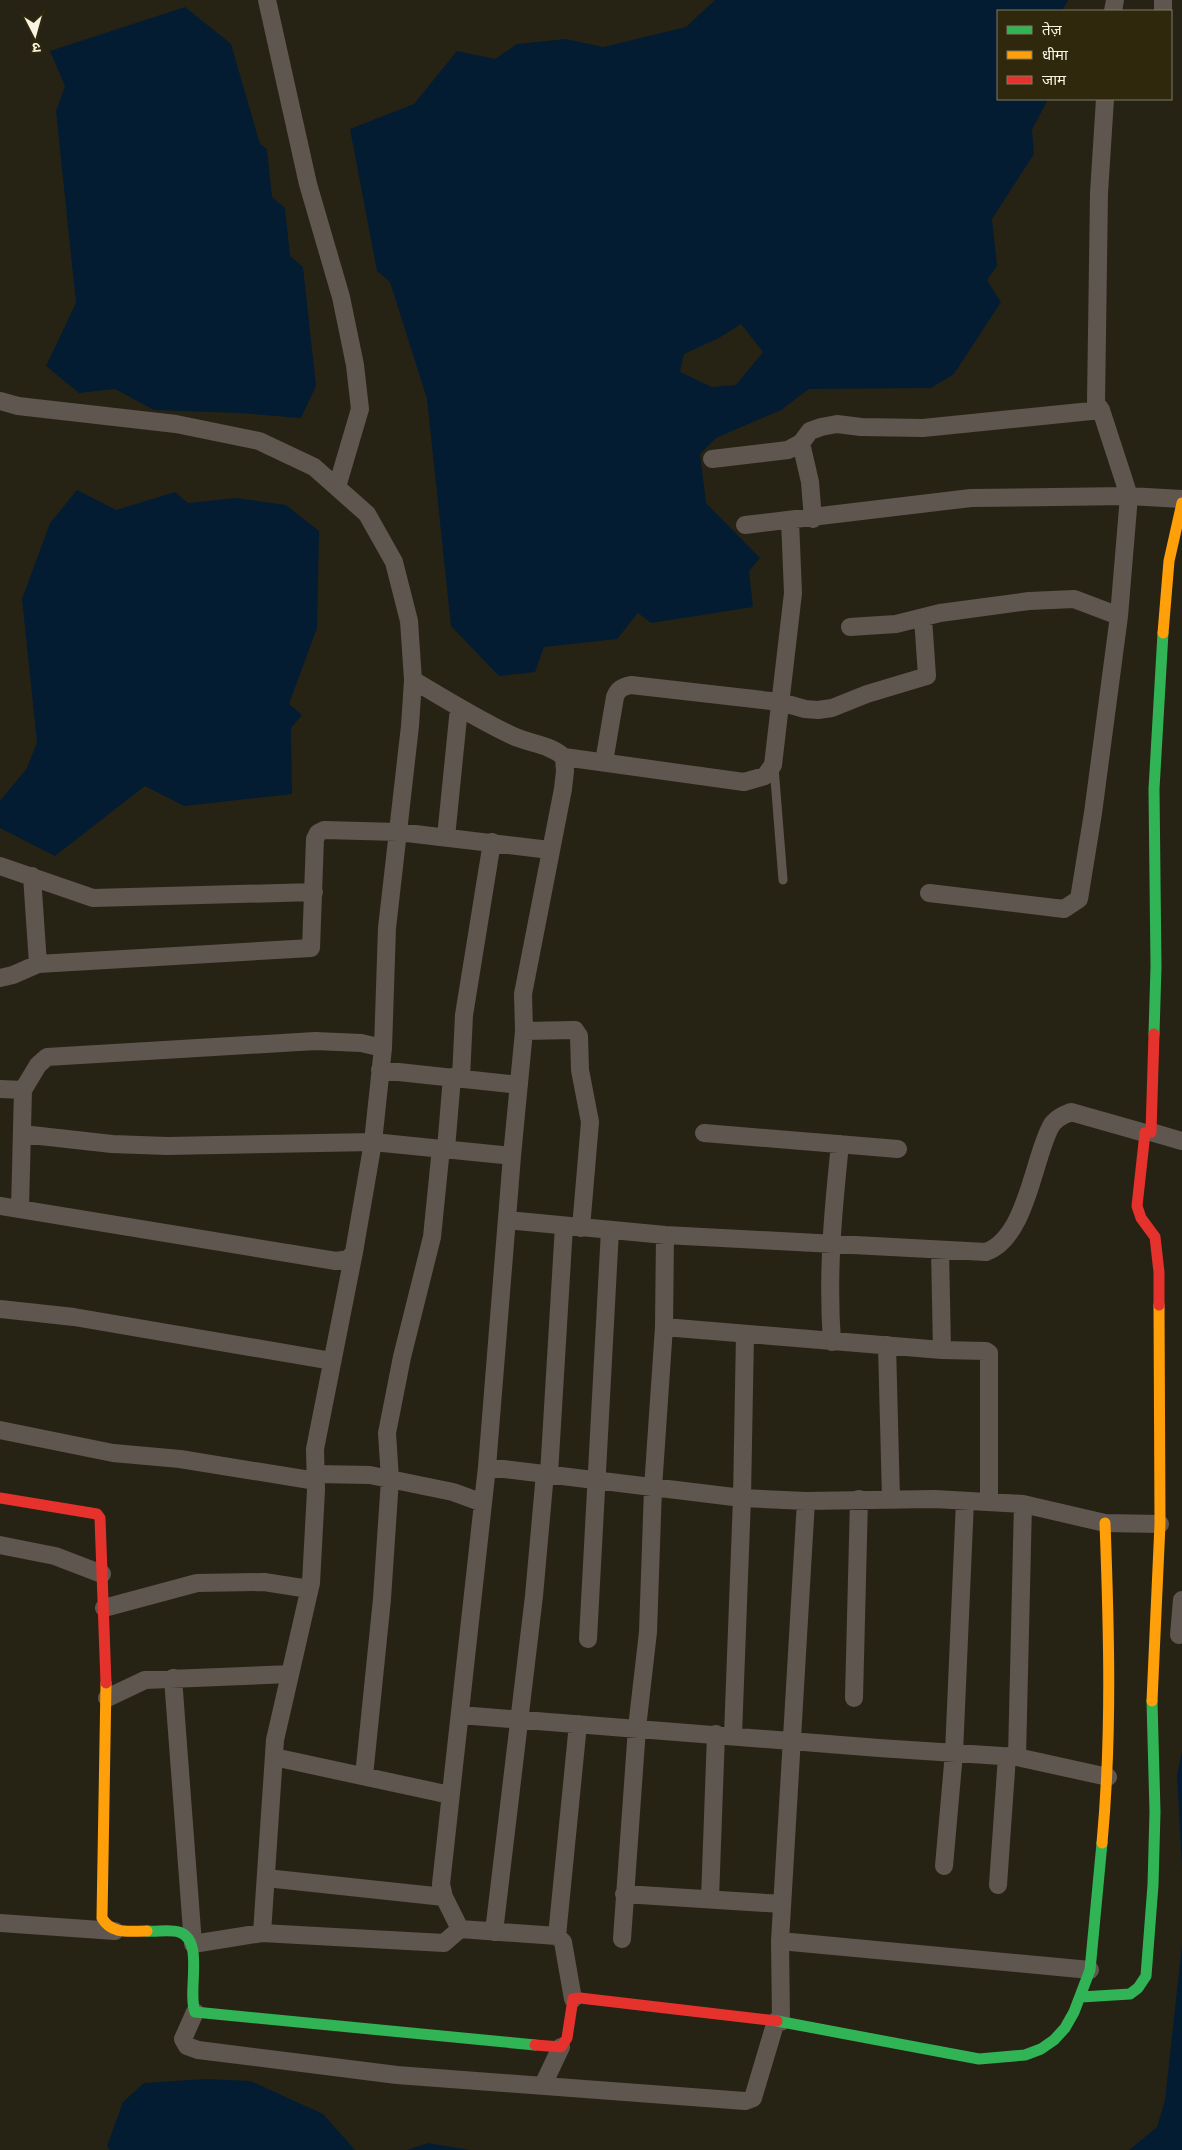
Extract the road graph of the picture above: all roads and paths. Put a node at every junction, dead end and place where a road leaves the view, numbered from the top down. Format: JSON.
{"nodes":[{"id":1,"x":267,"y":0,"type":"edge"},
{"id":2,"x":1105,"y":100,"type":"edge"},
{"id":3,"x":0,"y":401,"type":"edge"},
{"id":4,"x":1101,"y":410,"type":"junction"},
{"id":5,"x":801,"y":443,"type":"junction"},
{"id":6,"x":712,"y":459,"type":"dead end"},
{"id":7,"x":337,"y":487,"type":"junction"},
{"id":8,"x":1128,"y":496,"type":"junction"},
{"id":9,"x":1182,"y":498,"type":"edge"},
{"id":10,"x":1182,"y":503,"type":"edge"},
{"id":11,"x":813,"y":519,"type":"junction"},
{"id":12,"x":790,"y":520,"type":"junction"},
{"id":13,"x":745,"y":525,"type":"dead end"},
{"id":14,"x":1182,"y":549,"type":"edge"},
{"id":15,"x":1169,"y":561,"type":"junction"},
{"id":16,"x":1119,"y":616,"type":"junction"},
{"id":17,"x":923,"y":618,"type":"junction"},
{"id":18,"x":850,"y":627,"type":"dead end"},
{"id":19,"x":414,"y":680,"type":"junction"},
{"id":20,"x":780,"y":702,"type":"junction"},
{"id":21,"x":459,"y":708,"type":"junction"},
{"id":22,"x":564,"y":757,"type":"junction"},
{"id":23,"x":604,"y":762,"type":"junction"},
{"id":24,"x":773,"y":765,"type":"junction"},
{"id":25,"x":398,"y":832,"type":"junction"},
{"id":26,"x":446,"y":837,"type":"junction"},
{"id":27,"x":492,"y":842,"type":"junction"},
{"id":28,"x":550,"y":850,"type":"junction"},
{"id":29,"x":0,"y":866,"type":"edge"},
{"id":30,"x":32,"y":876,"type":"junction"},
{"id":31,"x":783,"y":880,"type":"dead end"},
{"id":32,"x":314,"y":892,"type":"junction"},
{"id":33,"x":929,"y":893,"type":"dead end"},
{"id":34,"x":38,"y":964,"type":"junction"},
{"id":35,"x":0,"y":978,"type":"edge"},
{"id":36,"x":524,"y":1031,"type":"junction"},
{"id":37,"x":383,"y":1048,"type":"junction"},
{"id":38,"x":380,"y":1070,"type":"junction"},
{"id":39,"x":457,"y":1078,"type":"junction"},
{"id":40,"x":519,"y":1085,"type":"junction"},
{"id":41,"x":0,"y":1089,"type":"edge"},
{"id":42,"x":23,"y":1090,"type":"junction"},
{"id":43,"x":1148,"y":1132,"type":"junction"},
{"id":44,"x":704,"y":1133,"type":"dead end"},
{"id":45,"x":22,"y":1134,"type":"junction"},
{"id":46,"x":1182,"y":1141,"type":"edge"},
{"id":47,"x":373,"y":1142,"type":"junction"},
{"id":48,"x":840,"y":1144,"type":"junction"},
{"id":49,"x":443,"y":1148,"type":"junction"},
{"id":50,"x":898,"y":1149,"type":"dead end"},
{"id":51,"x":512,"y":1156,"type":"junction"},
{"id":52,"x":0,"y":1206,"type":"edge"},
{"id":53,"x":20,"y":1209,"type":"junction"},
{"id":54,"x":507,"y":1220,"type":"junction"},
{"id":55,"x":573,"y":1227,"type":"junction"},
{"id":56,"x":610,"y":1230,"type":"junction"},
{"id":57,"x":665,"y":1235,"type":"junction"},
{"id":58,"x":830,"y":1245,"type":"junction"},
{"id":59,"x":940,"y":1250,"type":"junction"},
{"id":60,"x":354,"y":1252,"type":"junction"},
{"id":61,"x":0,"y":1309,"type":"edge"},
{"id":62,"x":664,"y":1327,"type":"junction"},
{"id":63,"x":745,"y":1334,"type":"junction"},
{"id":64,"x":832,"y":1342,"type":"junction"},
{"id":65,"x":887,"y":1346,"type":"junction"},
{"id":66,"x":942,"y":1350,"type":"junction"},
{"id":67,"x":332,"y":1361,"type":"junction"},
{"id":68,"x":0,"y":1430,"type":"edge"},
{"id":69,"x":487,"y":1467,"type":"junction"},
{"id":70,"x":547,"y":1474,"type":"junction"},
{"id":71,"x":316,"y":1477,"type":"junction"},
{"id":72,"x":390,"y":1479,"type":"junction"},
{"id":73,"x":596,"y":1481,"type":"junction"},
{"id":74,"x":653,"y":1488,"type":"junction"},
{"id":75,"x":0,"y":1498,"type":"edge"},
{"id":76,"x":742,"y":1498,"type":"junction"},
{"id":77,"x":859,"y":1499,"type":"junction"},
{"id":78,"x":891,"y":1499,"type":"junction"},
{"id":79,"x":806,"y":1501,"type":"junction"},
{"id":80,"x":965,"y":1501,"type":"junction"},
{"id":81,"x":989,"y":1502,"type":"junction"},
{"id":82,"x":483,"y":1503,"type":"junction"},
{"id":83,"x":1023,"y":1504,"type":"junction"},
{"id":84,"x":1105,"y":1522,"type":"junction"},
{"id":85,"x":1160,"y":1524,"type":"junction"},
{"id":86,"x":0,"y":1545,"type":"edge"},
{"id":87,"x":102,"y":1574,"type":"junction"},
{"id":88,"x":309,"y":1589,"type":"junction"},
{"id":89,"x":1182,"y":1600,"type":"edge"},
{"id":90,"x":104,"y":1608,"type":"junction"},
{"id":91,"x":1179,"y":1635,"type":"dead end"},
{"id":92,"x":588,"y":1639,"type":"dead end"},
{"id":93,"x":290,"y":1674,"type":"junction"},
{"id":94,"x":173,"y":1678,"type":"junction"},
{"id":95,"x":107,"y":1698,"type":"junction"},
{"id":96,"x":854,"y":1698,"type":"dead end"},
{"id":97,"x":460,"y":1715,"type":"junction"},
{"id":98,"x":519,"y":1719,"type":"junction"},
{"id":99,"x":578,"y":1724,"type":"junction"},
{"id":100,"x":637,"y":1728,"type":"junction"},
{"id":101,"x":724,"y":1735,"type":"junction"},
{"id":102,"x":792,"y":1740,"type":"junction"},
{"id":103,"x":954,"y":1753,"type":"junction"},
{"id":104,"x":274,"y":1757,"type":"junction"},
{"id":105,"x":1012,"y":1757,"type":"junction"},
{"id":106,"x":364,"y":1776,"type":"junction"},
{"id":107,"x":1108,"y":1778,"type":"junction"},
{"id":108,"x":450,"y":1796,"type":"junction"},
{"id":109,"x":944,"y":1866,"type":"dead end"},
{"id":110,"x":266,"y":1878,"type":"junction"},
{"id":111,"x":998,"y":1885,"type":"dead end"},
{"id":112,"x":624,"y":1894,"type":"junction"},
{"id":113,"x":444,"y":1897,"type":"junction"},
{"id":114,"x":710,"y":1900,"type":"junction"},
{"id":115,"x":782,"y":1904,"type":"junction"},
{"id":116,"x":0,"y":1923,"type":"edge"},
{"id":117,"x":460,"y":1929,"type":"junction"},
{"id":118,"x":115,"y":1931,"type":"junction"},
{"id":119,"x":494,"y":1932,"type":"junction"},
{"id":120,"x":262,"y":1933,"type":"junction"},
{"id":121,"x":558,"y":1936,"type":"junction"},
{"id":122,"x":622,"y":1939,"type":"dead end"},
{"id":123,"x":780,"y":1941,"type":"junction"},
{"id":124,"x":193,"y":1944,"type":"junction"},
{"id":125,"x":1090,"y":1970,"type":"junction"},
{"id":126,"x":1081,"y":1997,"type":"junction"},
{"id":127,"x":573,"y":1999,"type":"junction"},
{"id":128,"x":195,"y":2012,"type":"junction"},
{"id":129,"x":778,"y":2022,"type":"junction"},
{"id":130,"x":561,"y":2047,"type":"junction"},
{"id":131,"x":543,"y":2086,"type":"junction"}],
"edges":[{"from":1,"to":7,"type":"street"},
{"from":2,"to":4,"type":"street"},
{"from":3,"to":7,"type":"street"},
{"from":4,"to":5,"type":"street"},
{"from":4,"to":8,"type":"street"},
{"from":5,"to":6,"type":"street"},
{"from":5,"to":11,"type":"street"},
{"from":7,"to":19,"type":"street"},
{"from":8,"to":9,"type":"street"},
{"from":8,"to":11,"type":"street"},
{"from":8,"to":16,"type":"street"},
{"from":10,"to":15,"type":"street"},
{"from":11,"to":12,"type":"street"},
{"from":12,"to":13,"type":"street"},
{"from":12,"to":20,"type":"street"},
{"from":14,"to":15,"type":"street"},
{"from":15,"to":43,"type":"street"},
{"from":16,"to":17,"type":"street"},
{"from":16,"to":33,"type":"street"},
{"from":17,"to":18,"type":"street"},
{"from":17,"to":20,"type":"street"},
{"from":19,"to":21,"type":"street"},
{"from":19,"to":25,"type":"street"},
{"from":20,"to":23,"type":"street"},
{"from":20,"to":24,"type":"street"},
{"from":21,"to":22,"type":"street"},
{"from":21,"to":26,"type":"street"},
{"from":22,"to":23,"type":"street"},
{"from":22,"to":28,"type":"street"},
{"from":23,"to":24,"type":"street"},
{"from":24,"to":31,"type":"lane"},
{"from":25,"to":26,"type":"street"},
{"from":25,"to":32,"type":"street"},
{"from":25,"to":37,"type":"street"},
{"from":26,"to":27,"type":"street"},
{"from":27,"to":28,"type":"street"},
{"from":27,"to":39,"type":"street"},
{"from":28,"to":36,"type":"street"},
{"from":29,"to":30,"type":"street"},
{"from":30,"to":32,"type":"street"},
{"from":30,"to":34,"type":"street"},
{"from":32,"to":34,"type":"street"},
{"from":34,"to":35,"type":"street"},
{"from":36,"to":40,"type":"street"},
{"from":36,"to":55,"type":"street"},
{"from":37,"to":38,"type":"street"},
{"from":37,"to":42,"type":"street"},
{"from":38,"to":39,"type":"street"},
{"from":38,"to":47,"type":"street"},
{"from":39,"to":40,"type":"street"},
{"from":39,"to":49,"type":"street"},
{"from":40,"to":51,"type":"street"},
{"from":41,"to":42,"type":"street"},
{"from":42,"to":45,"type":"street"},
{"from":43,"to":46,"type":"street"},
{"from":43,"to":59,"type":"street"},
{"from":43,"to":85,"type":"street"},
{"from":44,"to":48,"type":"street"},
{"from":45,"to":47,"type":"street"},
{"from":45,"to":53,"type":"street"},
{"from":47,"to":49,"type":"street"},
{"from":47,"to":60,"type":"street"},
{"from":48,"to":50,"type":"street"},
{"from":48,"to":58,"type":"street"},
{"from":49,"to":51,"type":"street"},
{"from":49,"to":72,"type":"street"},
{"from":51,"to":54,"type":"street"},
{"from":52,"to":53,"type":"street"},
{"from":53,"to":60,"type":"street"},
{"from":54,"to":55,"type":"street"},
{"from":54,"to":69,"type":"street"},
{"from":55,"to":56,"type":"street"},
{"from":55,"to":70,"type":"street"},
{"from":56,"to":57,"type":"street"},
{"from":56,"to":73,"type":"street"},
{"from":57,"to":58,"type":"street"},
{"from":57,"to":62,"type":"street"},
{"from":58,"to":59,"type":"street"},
{"from":58,"to":64,"type":"street"},
{"from":59,"to":66,"type":"street"},
{"from":60,"to":67,"type":"street"},
{"from":61,"to":67,"type":"street"},
{"from":62,"to":63,"type":"street"},
{"from":62,"to":74,"type":"street"},
{"from":63,"to":64,"type":"street"},
{"from":63,"to":76,"type":"street"},
{"from":64,"to":65,"type":"street"},
{"from":65,"to":66,"type":"street"},
{"from":65,"to":78,"type":"street"},
{"from":66,"to":81,"type":"street"},
{"from":67,"to":71,"type":"street"},
{"from":68,"to":71,"type":"street"},
{"from":69,"to":70,"type":"street"},
{"from":69,"to":82,"type":"street"},
{"from":70,"to":73,"type":"street"},
{"from":70,"to":98,"type":"street"},
{"from":71,"to":72,"type":"street"},
{"from":71,"to":88,"type":"street"},
{"from":72,"to":82,"type":"street"},
{"from":72,"to":106,"type":"street"},
{"from":73,"to":74,"type":"street"},
{"from":73,"to":92,"type":"street"},
{"from":74,"to":76,"type":"street"},
{"from":74,"to":100,"type":"street"},
{"from":75,"to":87,"type":"street"},
{"from":76,"to":79,"type":"street"},
{"from":76,"to":101,"type":"street"},
{"from":77,"to":78,"type":"street"},
{"from":77,"to":79,"type":"street"},
{"from":77,"to":96,"type":"street"},
{"from":78,"to":80,"type":"street"},
{"from":79,"to":102,"type":"street"},
{"from":80,"to":81,"type":"street"},
{"from":80,"to":103,"type":"street"},
{"from":81,"to":83,"type":"street"},
{"from":82,"to":97,"type":"street"},
{"from":83,"to":84,"type":"street"},
{"from":83,"to":105,"type":"street"},
{"from":84,"to":85,"type":"street"},
{"from":84,"to":107,"type":"street"},
{"from":85,"to":126,"type":"street"},
{"from":86,"to":87,"type":"street"},
{"from":87,"to":90,"type":"street"},
{"from":88,"to":90,"type":"street"},
{"from":88,"to":93,"type":"street"},
{"from":89,"to":91,"type":"street"},
{"from":90,"to":95,"type":"street"},
{"from":93,"to":94,"type":"street"},
{"from":93,"to":104,"type":"street"},
{"from":94,"to":95,"type":"street"},
{"from":94,"to":124,"type":"street"},
{"from":95,"to":118,"type":"street"},
{"from":97,"to":98,"type":"street"},
{"from":97,"to":108,"type":"street"},
{"from":98,"to":99,"type":"street"},
{"from":98,"to":119,"type":"street"},
{"from":99,"to":100,"type":"street"},
{"from":99,"to":121,"type":"street"},
{"from":100,"to":101,"type":"street"},
{"from":100,"to":112,"type":"street"},
{"from":101,"to":102,"type":"street"},
{"from":101,"to":114,"type":"street"},
{"from":102,"to":103,"type":"street"},
{"from":102,"to":115,"type":"street"},
{"from":103,"to":105,"type":"street"},
{"from":103,"to":109,"type":"street"},
{"from":104,"to":106,"type":"street"},
{"from":104,"to":110,"type":"street"},
{"from":105,"to":107,"type":"street"},
{"from":105,"to":111,"type":"street"},
{"from":106,"to":108,"type":"street"},
{"from":107,"to":125,"type":"street"},
{"from":108,"to":113,"type":"street"},
{"from":110,"to":113,"type":"street"},
{"from":110,"to":120,"type":"street"},
{"from":112,"to":114,"type":"street"},
{"from":112,"to":122,"type":"street"},
{"from":113,"to":117,"type":"street"},
{"from":114,"to":115,"type":"street"},
{"from":115,"to":123,"type":"street"},
{"from":116,"to":118,"type":"street"},
{"from":117,"to":119,"type":"street"},
{"from":117,"to":120,"type":"street"},
{"from":118,"to":124,"type":"street"},
{"from":119,"to":121,"type":"street"},
{"from":120,"to":124,"type":"street"},
{"from":121,"to":127,"type":"street"},
{"from":123,"to":125,"type":"street"},
{"from":123,"to":129,"type":"street"},
{"from":124,"to":128,"type":"street"},
{"from":125,"to":126,"type":"street"},
{"from":126,"to":129,"type":"street"},
{"from":127,"to":129,"type":"street"},
{"from":127,"to":130,"type":"street"},
{"from":128,"to":130,"type":"street"},
{"from":128,"to":131,"type":"street"},
{"from":129,"to":131,"type":"street"},
{"from":130,"to":131,"type":"street"}]}
